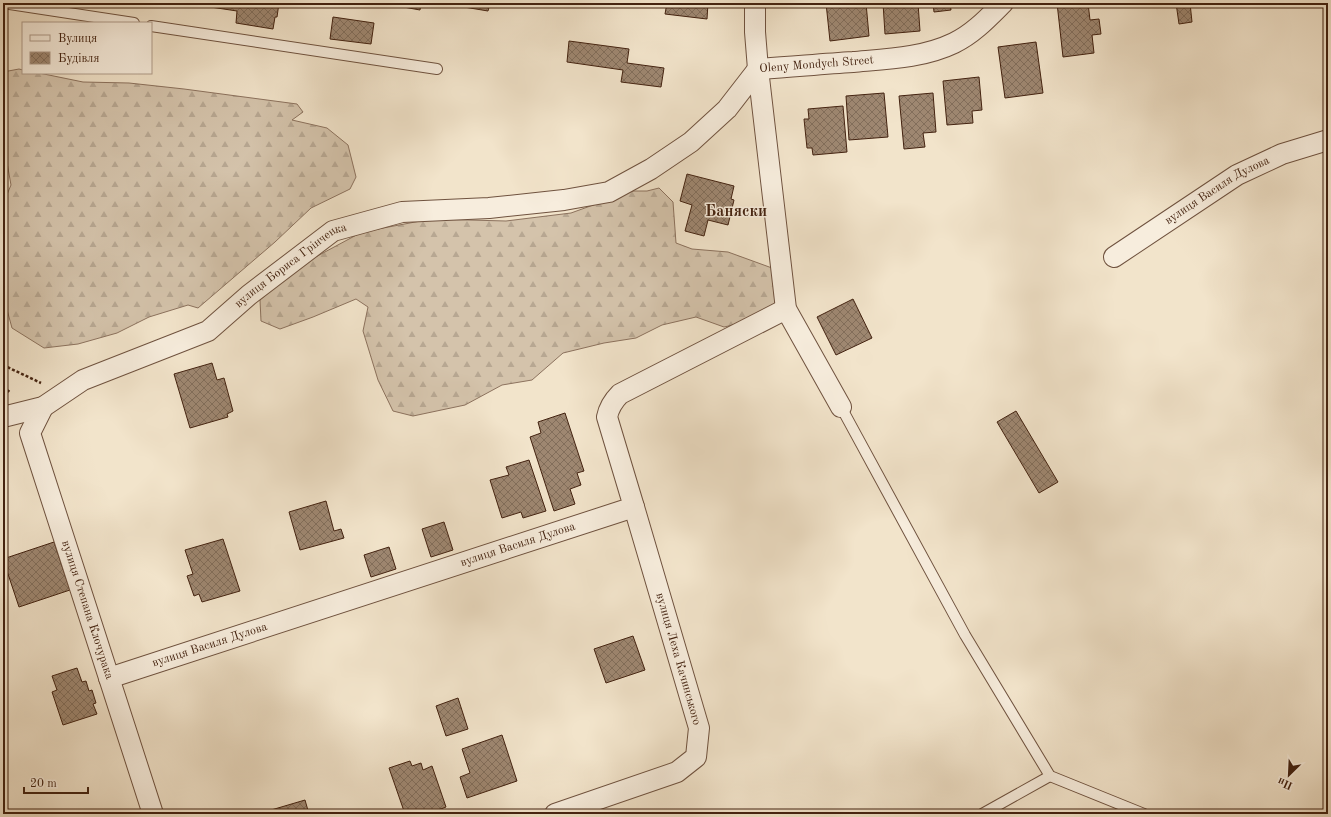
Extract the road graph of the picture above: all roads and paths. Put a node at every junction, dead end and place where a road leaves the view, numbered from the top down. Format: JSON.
{"nodes":[{"id":1,"x":3,"y":3,"type":"edge"},
{"id":2,"x":755,"y":3,"type":"edge"},
{"id":3,"x":1003,"y":3,"type":"edge"},
{"id":4,"x":127,"y":22,"type":"edge"},
{"id":5,"x":152,"y":26,"type":"edge"},
{"id":6,"x":437,"y":69,"type":"dead end"},
{"id":7,"x":758,"y":69,"type":"junction"},
{"id":8,"x":1328,"y":140,"type":"edge"},
{"id":9,"x":564,"y":200,"type":"joint"},
{"id":10,"x":1114,"y":257,"type":"dead end"},
{"id":11,"x":786,"y":309,"type":"junction"},
{"id":12,"x":3,"y":365,"type":"edge"},
{"id":13,"x":71,"y":389,"type":"junction"},
{"id":14,"x":43,"y":407,"type":"junction"},
{"id":15,"x":841,"y":407,"type":"joint"},
{"id":16,"x":3,"y":417,"type":"edge"},
{"id":17,"x":634,"y":507,"type":"junction"},
{"id":18,"x":109,"y":678,"type":"junction"},
{"id":19,"x":1050,"y":776,"type":"junction"},
{"id":20,"x":152,"y":814,"type":"edge"},
{"id":21,"x":555,"y":814,"type":"edge"},
{"id":22,"x":982,"y":814,"type":"edge"},
{"id":23,"x":1144,"y":814,"type":"edge"}],
"edges":[{"from":1,"to":4,"type":"lane"},
{"from":2,"to":7,"type":"street"},
{"from":3,"to":7,"type":"street","name":"Oleny Mondych Street"},
{"from":5,"to":6,"type":"lane"},
{"from":7,"to":9,"type":"street","name":"Oleny Mondych Street"},
{"from":7,"to":11,"type":"street"},
{"from":8,"to":10,"type":"street","name":"вулиця Василя Дулова"},
{"from":9,"to":13,"type":"street","name":"вулиця Бориса Грінченка"},
{"from":11,"to":15,"type":"street"},
{"from":11,"to":17,"type":"street"},
{"from":12,"to":13,"type":"path"},
{"from":13,"to":14,"type":"street","name":"вулиця Бориса Грінченка"},
{"from":14,"to":16,"type":"street"},
{"from":14,"to":18,"type":"street","name":"вулиця Степана Клочурака"},
{"from":15,"to":19,"type":"lane"},
{"from":17,"to":18,"type":"street","name":"вулиця Василя Дулова"},
{"from":17,"to":21,"type":"street","name":"вулиця Леха Качинського"},
{"from":18,"to":20,"type":"street","name":"вулиця Степана Клочурака"},
{"from":19,"to":22,"type":"lane"},
{"from":19,"to":23,"type":"lane"}]}
